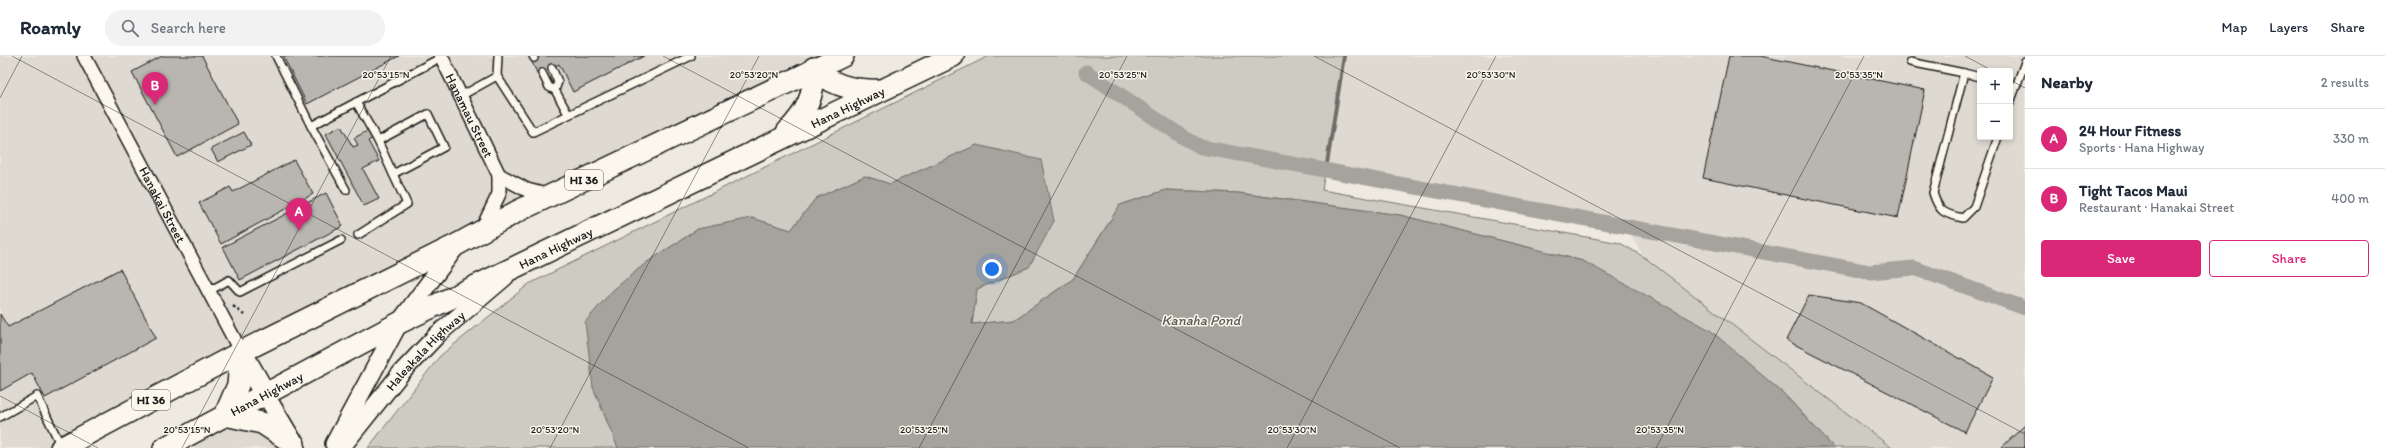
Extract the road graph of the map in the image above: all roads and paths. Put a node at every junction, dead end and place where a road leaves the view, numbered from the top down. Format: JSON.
{"nodes":[{"id":1,"x":84,"y":56,"type":"edge"},
{"id":2,"x":276,"y":56,"type":"edge"},
{"id":3,"x":441,"y":56,"type":"edge"},
{"id":4,"x":497,"y":56,"type":"edge"},
{"id":5,"x":691,"y":56,"type":"edge"},
{"id":6,"x":843,"y":56,"type":"edge"},
{"id":7,"x":952,"y":56,"type":"edge"},
{"id":8,"x":811,"y":62,"type":"edge"},
{"id":9,"x":1910,"y":62,"type":"dead end"},
{"id":10,"x":2025,"y":62,"type":"edge"},
{"id":11,"x":552,"y":68,"type":"dead end"},
{"id":12,"x":542,"y":73,"type":"dead end"},
{"id":13,"x":1964,"y":73,"type":"junction"},
{"id":14,"x":497,"y":76,"type":"junction"},
{"id":15,"x":1977,"y":76,"type":"edge"},
{"id":16,"x":2013,"y":85,"type":"edge"},
{"id":17,"x":555,"y":90,"type":"junction"},
{"id":18,"x":882,"y":90,"type":"junction"},
{"id":19,"x":461,"y":96,"type":"junction"},
{"id":20,"x":356,"y":102,"type":"junction"},
{"id":21,"x":568,"y":114,"type":"junction"},
{"id":22,"x":311,"y":126,"type":"junction"},
{"id":23,"x":777,"y":140,"type":"junction"},
{"id":24,"x":1997,"y":140,"type":"edge"},
{"id":25,"x":378,"y":141,"type":"junction"},
{"id":26,"x":393,"y":174,"type":"junction"},
{"id":27,"x":499,"y":175,"type":"junction"},
{"id":28,"x":346,"y":190,"type":"dead end"},
{"id":29,"x":551,"y":196,"type":"junction"},
{"id":30,"x":480,"y":232,"type":"junction"},
{"id":31,"x":358,"y":235,"type":"dead end"},
{"id":32,"x":341,"y":240,"type":"dead end"},
{"id":33,"x":458,"y":244,"type":"junction"},
{"id":34,"x":521,"y":263,"type":"junction"},
{"id":35,"x":208,"y":291,"type":"junction"},
{"id":36,"x":233,"y":306,"type":"dead end"},
{"id":37,"x":244,"y":315,"type":"dead end"},
{"id":38,"x":399,"y":323,"type":"junction"},
{"id":39,"x":241,"y":352,"type":"junction"},
{"id":40,"x":265,"y":394,"type":"junction"},
{"id":41,"x":225,"y":415,"type":"junction"},
{"id":42,"x":0,"y":417,"type":"edge"},
{"id":43,"x":296,"y":446,"type":"edge"},
{"id":44,"x":62,"y":448,"type":"edge"},
{"id":45,"x":164,"y":448,"type":"edge"},
{"id":46,"x":332,"y":448,"type":"edge"},
{"id":47,"x":341,"y":448,"type":"edge"}],
"edges":[{"from":1,"to":35,"type":"street","name":"Hanakai Street"},
{"from":2,"to":22,"type":"lane"},
{"from":3,"to":19,"type":"street","name":"Hanamau Street"},
{"from":3,"to":20,"type":"lane"},
{"from":4,"to":14,"type":"lane"},
{"from":5,"to":21,"type":"lane"},
{"from":6,"to":8,"type":"main road","number":"HI 36"},
{"from":7,"to":18,"type":"main road","name":"Hana Highway"},
{"from":8,"to":18,"type":"main road"},
{"from":8,"to":23,"type":"main road"},
{"from":8,"to":29,"type":"main road","number":"HI 36"},
{"from":9,"to":13,"type":"lane"},
{"from":10,"to":16,"type":"lane"},
{"from":11,"to":17,"type":"lane"},
{"from":12,"to":17,"type":"lane"},
{"from":13,"to":15,"type":"lane"},
{"from":13,"to":24,"type":"lane"},
{"from":14,"to":19,"type":"lane"},
{"from":14,"to":21,"type":"lane"},
{"from":17,"to":21,"type":"lane"},
{"from":18,"to":23,"type":"main road","name":"Hana Highway"},
{"from":19,"to":27,"type":"street","name":"Hanamau Street"},
{"from":20,"to":22,"type":"lane"},
{"from":20,"to":25,"type":"lane"},
{"from":22,"to":28,"type":"lane"},
{"from":23,"to":34,"type":"main road","name":"Hana Highway"},
{"from":25,"to":26,"type":"lane"},
{"from":25,"to":26,"type":"lane"},
{"from":26,"to":31,"type":"lane"},
{"from":27,"to":29,"type":"street"},
{"from":27,"to":30,"type":"street","name":"Hanamau Street"},
{"from":29,"to":30,"type":"main road","number":"HI 36"},
{"from":30,"to":33,"type":"main road","number":"HI 36"},
{"from":32,"to":35,"type":"lane"},
{"from":33,"to":38,"type":"street","name":"Haleakala Highway"},
{"from":33,"to":39,"type":"main road","number":"HI 36"},
{"from":34,"to":38,"type":"main road","name":"Hana Highway"},
{"from":34,"to":47,"type":"street","name":"Haleakala Highway"},
{"from":35,"to":39,"type":"street","name":"Hanakai Street"},
{"from":36,"to":37,"type":"path"},
{"from":38,"to":40,"type":"main road","name":"Hana Highway"},
{"from":38,"to":46,"type":"street","name":"Haleakala Highway"},
{"from":39,"to":40,"type":"main road"},
{"from":39,"to":41,"type":"main road"},
{"from":39,"to":44,"type":"main road","number":"HI 36"},
{"from":40,"to":41,"type":"main road","name":"Hana Highway"},
{"from":40,"to":43,"type":"street"},
{"from":41,"to":43,"type":"main road"},
{"from":41,"to":45,"type":"main road","name":"Hana Highway"},
{"from":42,"to":44,"type":"lane"}]}
